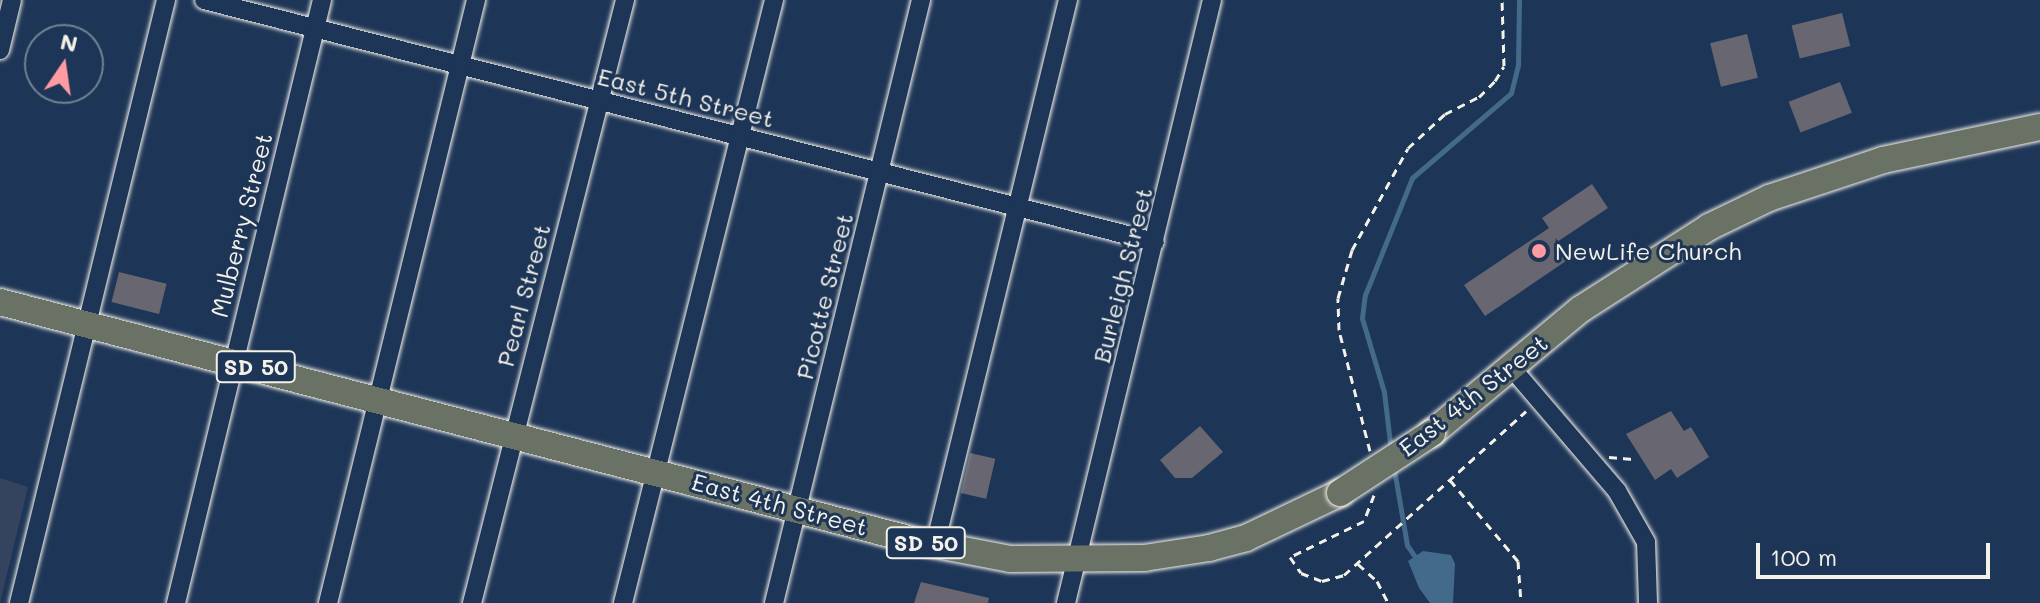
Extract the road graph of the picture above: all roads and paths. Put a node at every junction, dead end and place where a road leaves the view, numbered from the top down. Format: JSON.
{"nodes":[{"id":1,"x":12,"y":0,"type":"edge"},
{"id":2,"x":166,"y":0,"type":"edge"},
{"id":3,"x":204,"y":0,"type":"edge"},
{"id":4,"x":322,"y":0,"type":"edge"},
{"id":5,"x":476,"y":0,"type":"edge"},
{"id":6,"x":625,"y":0,"type":"edge"},
{"id":7,"x":774,"y":0,"type":"edge"},
{"id":8,"x":921,"y":0,"type":"edge"},
{"id":9,"x":1068,"y":0,"type":"edge"},
{"id":10,"x":1212,"y":0,"type":"edge"},
{"id":11,"x":1502,"y":0,"type":"edge"},
{"id":12,"x":315,"y":27,"type":"junction"},
{"id":13,"x":0,"y":50,"type":"edge"},
{"id":14,"x":460,"y":66,"type":"junction"},
{"id":15,"x":599,"y":100,"type":"junction"},
{"id":16,"x":2040,"y":127,"type":"edge"},
{"id":17,"x":741,"y":135,"type":"junction"},
{"id":18,"x":879,"y":169,"type":"junction"},
{"id":19,"x":1016,"y":205,"type":"junction"},
{"id":20,"x":1155,"y":242,"type":"junction"},
{"id":21,"x":0,"y":302,"type":"edge"},
{"id":22,"x":87,"y":325,"type":"junction"},
{"id":23,"x":232,"y":361,"type":"junction"},
{"id":24,"x":1510,"y":366,"type":"junction"},
{"id":25,"x":377,"y":398,"type":"junction"},
{"id":26,"x":1539,"y":402,"type":"junction"},
{"id":27,"x":512,"y":433,"type":"junction"},
{"id":28,"x":1370,"y":459,"type":"dead end"},
{"id":29,"x":657,"y":471,"type":"junction"},
{"id":30,"x":1450,"y":480,"type":"junction"},
{"id":31,"x":1373,"y":487,"type":"dead end"},
{"id":32,"x":797,"y":508,"type":"junction"},
{"id":33,"x":935,"y":545,"type":"junction"},
{"id":34,"x":1078,"y":562,"type":"junction"},
{"id":35,"x":1358,"y":564,"type":"junction"},
{"id":36,"x":19,"y":603,"type":"edge"},
{"id":37,"x":176,"y":603,"type":"edge"},
{"id":38,"x":328,"y":603,"type":"edge"},
{"id":39,"x":472,"y":603,"type":"edge"},
{"id":40,"x":623,"y":603,"type":"edge"},
{"id":41,"x":774,"y":603,"type":"edge"},
{"id":42,"x":1066,"y":603,"type":"edge"},
{"id":43,"x":1388,"y":603,"type":"edge"},
{"id":44,"x":1521,"y":603,"type":"edge"},
{"id":45,"x":1648,"y":603,"type":"edge"}],
"edges":[{"from":1,"to":13,"type":"street"},
{"from":2,"to":22,"type":"street"},
{"from":3,"to":12,"type":"street","name":"East 5th Street"},
{"from":4,"to":12,"type":"street","name":"Mulberry Street"},
{"from":5,"to":14,"type":"street"},
{"from":6,"to":15,"type":"street","name":"Pearl Street"},
{"from":7,"to":17,"type":"street"},
{"from":8,"to":18,"type":"street","name":"Picotte Street"},
{"from":9,"to":19,"type":"street"},
{"from":10,"to":20,"type":"street","name":"Burleigh Street"},
{"from":11,"to":28,"type":"path"},
{"from":12,"to":14,"type":"street","name":"East 5th Street"},
{"from":12,"to":23,"type":"street","name":"Mulberry Street"},
{"from":14,"to":15,"type":"street","name":"East 5th Street"},
{"from":14,"to":25,"type":"street"},
{"from":15,"to":17,"type":"street","name":"East 5th Street"},
{"from":15,"to":27,"type":"street","name":"Pearl Street"},
{"from":16,"to":24,"type":"highway","name":"East 4th Street","number":"SD 50"},
{"from":17,"to":18,"type":"street","name":"East 5th Street"},
{"from":17,"to":29,"type":"street"},
{"from":18,"to":19,"type":"street","name":"East 5th Street"},
{"from":18,"to":32,"type":"street","name":"Picotte Street"},
{"from":19,"to":20,"type":"street","name":"East 5th Street"},
{"from":19,"to":33,"type":"street"},
{"from":20,"to":34,"type":"street","name":"Burleigh Street"},
{"from":21,"to":22,"type":"highway","name":"East 4th Street","number":"SD 50"},
{"from":22,"to":23,"type":"highway","name":"East 4th Street","number":"SD 50"},
{"from":22,"to":36,"type":"street"},
{"from":23,"to":25,"type":"highway","name":"East 4th Street","number":"SD 50"},
{"from":23,"to":37,"type":"street","name":"Mulberry Street"},
{"from":24,"to":26,"type":"street"},
{"from":24,"to":34,"type":"highway","name":"East 4th Street","number":"SD 50","bridge":true},
{"from":25,"to":27,"type":"highway","name":"East 4th Street","number":"SD 50"},
{"from":25,"to":38,"type":"street"},
{"from":26,"to":30,"type":"path"},
{"from":26,"to":45,"type":"street"},
{"from":27,"to":29,"type":"highway","name":"East 4th Street","number":"SD 50"},
{"from":27,"to":39,"type":"street","name":"Pearl Street"},
{"from":29,"to":32,"type":"highway","name":"East 4th Street","number":"SD 50"},
{"from":29,"to":40,"type":"street"},
{"from":30,"to":35,"type":"path"},
{"from":30,"to":44,"type":"path"},
{"from":31,"to":35,"type":"path"},
{"from":32,"to":33,"type":"highway","name":"East 4th Street","number":"SD 50"},
{"from":32,"to":41,"type":"street","name":"Picotte Street"},
{"from":33,"to":34,"type":"highway","name":"East 4th Street","number":"SD 50"},
{"from":34,"to":42,"type":"street","name":"Burleigh Street"},
{"from":35,"to":43,"type":"path"}]}
